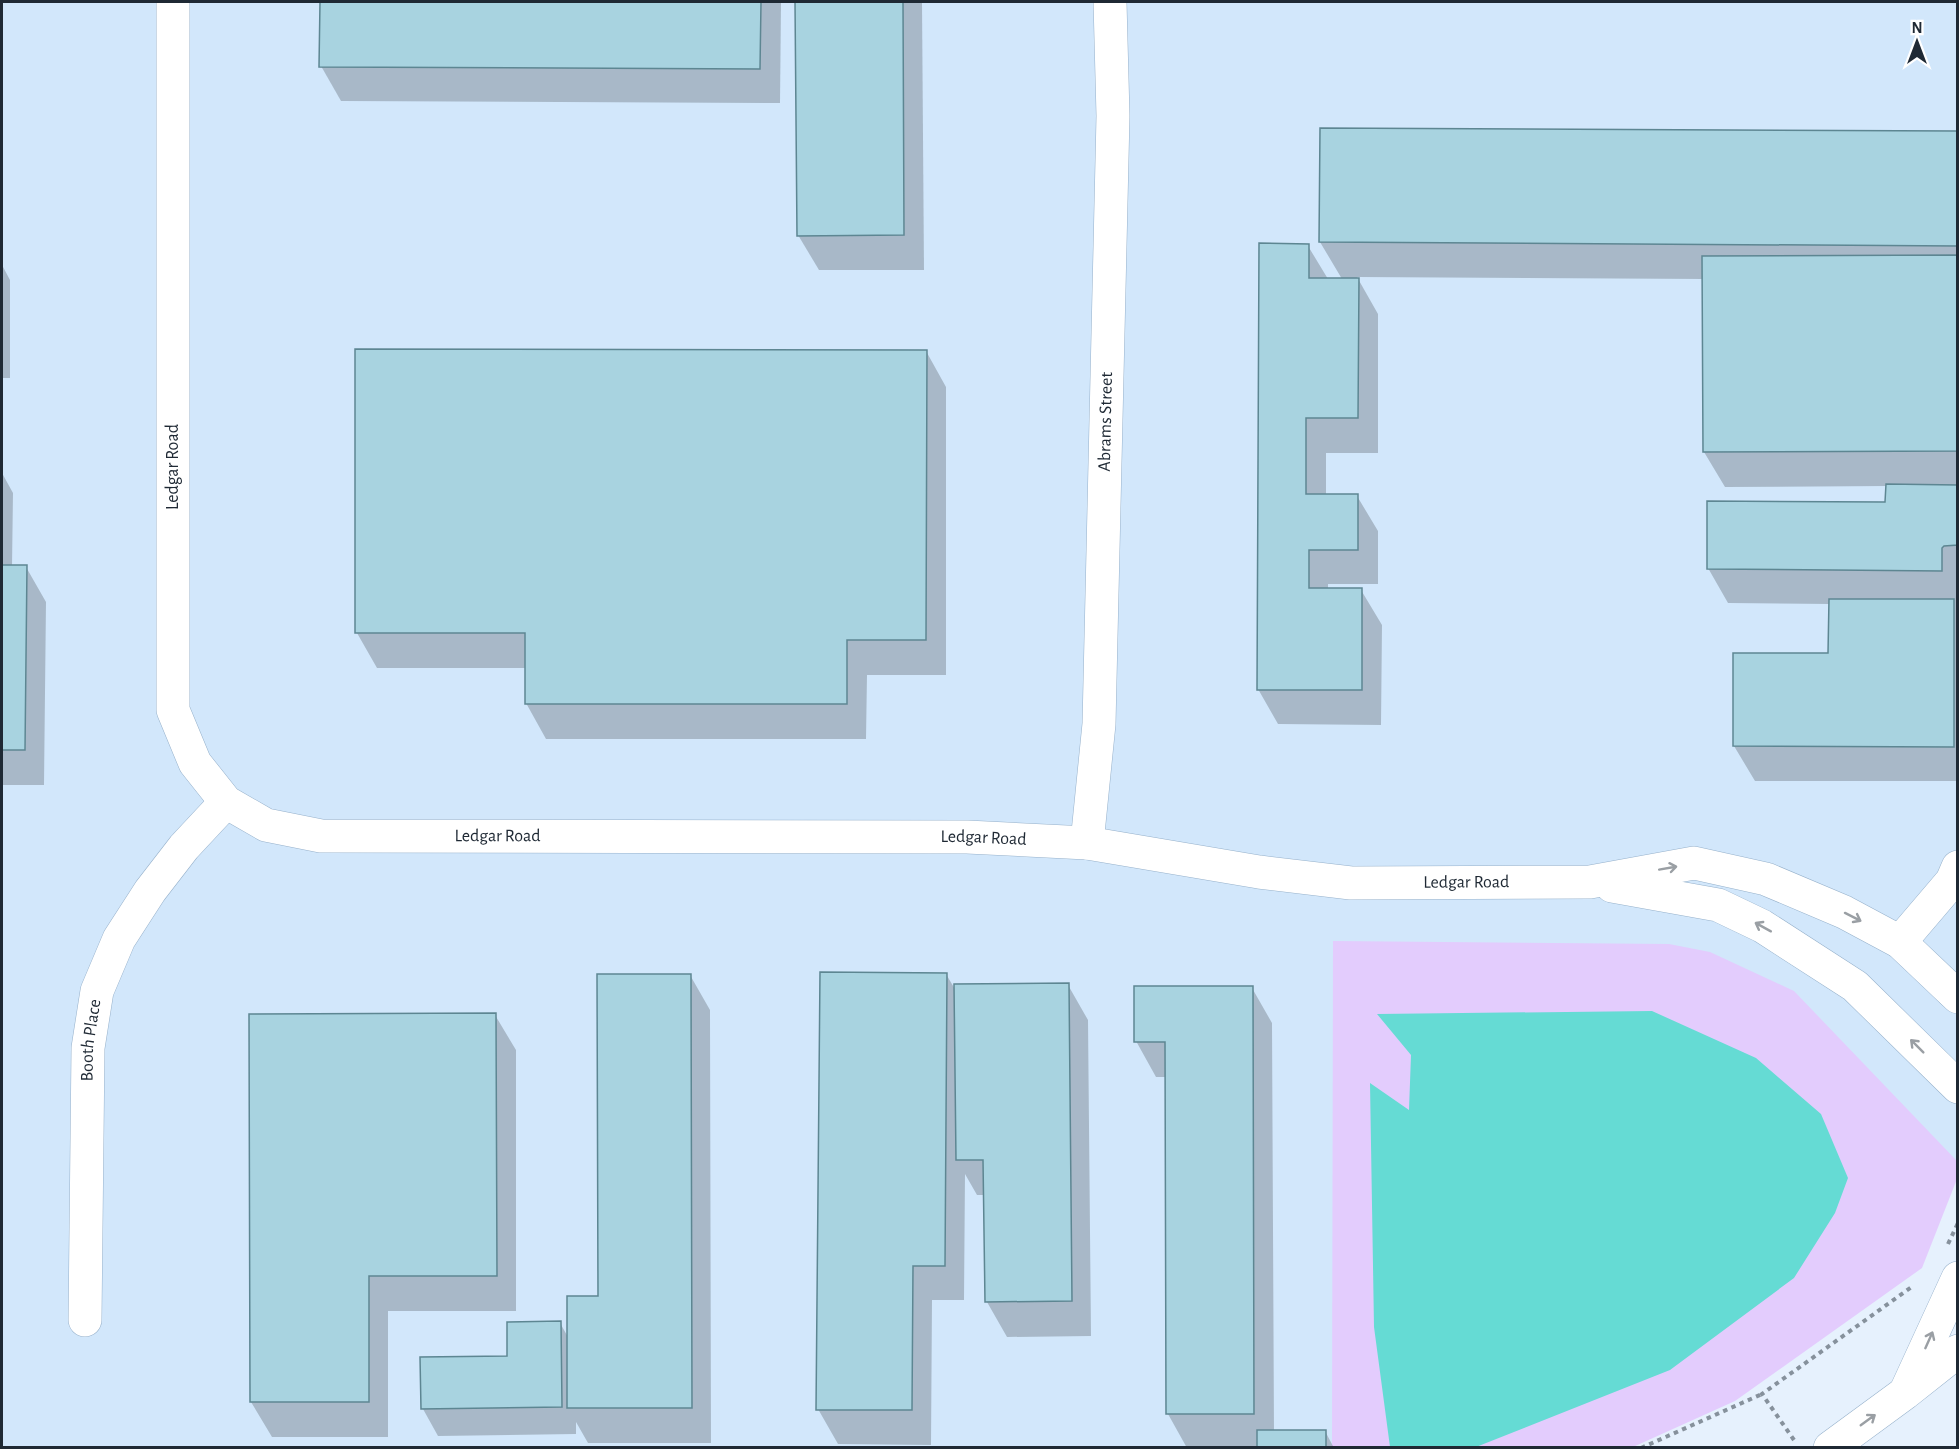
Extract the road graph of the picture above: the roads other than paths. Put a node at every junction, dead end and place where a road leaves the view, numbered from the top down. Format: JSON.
{"nodes":[{"id":1,"x":173,"y":2,"type":"edge"},
{"id":2,"x":1110,"y":2,"type":"edge"},
{"id":3,"x":226,"y":802,"type":"junction"},
{"id":4,"x":1087,"y":843,"type":"junction"},
{"id":5,"x":1958,"y":867,"type":"edge"},
{"id":6,"x":1590,"y":882,"type":"junction"},
{"id":7,"x":1900,"y":942,"type":"junction"},
{"id":8,"x":1956,"y":994,"type":"edge"},
{"id":9,"x":1958,"y":1087,"type":"edge"},
{"id":10,"x":1958,"y":1278,"type":"edge"},
{"id":11,"x":86,"y":1320,"type":"dead end"},
{"id":12,"x":1958,"y":1351,"type":"edge"},
{"id":13,"x":1905,"y":1393,"type":"junction"},
{"id":14,"x":1830,"y":1448,"type":"edge"}],
"edges":[{"from":1,"to":3,"type":"street","name":"Ledgar Road"},
{"from":2,"to":4,"type":"street","name":"Abrams Street"},
{"from":3,"to":4,"type":"street","name":"Ledgar Road"},
{"from":3,"to":11,"type":"street","name":"Booth Place"},
{"from":4,"to":6,"type":"street","name":"Ledgar Road"},
{"from":5,"to":7,"type":"street"},
{"from":6,"to":7,"type":"street","name":"Ledgar Road","one_way":true},
{"from":9,"to":6,"type":"street","name":"Ledgar Road","one_way":true},
{"from":7,"to":8,"type":"street","name":"Ledgar Road"},
{"from":13,"to":10,"type":"street","one_way":true},
{"from":12,"to":13,"type":"street"},
{"from":14,"to":13,"type":"street","one_way":true}]}
